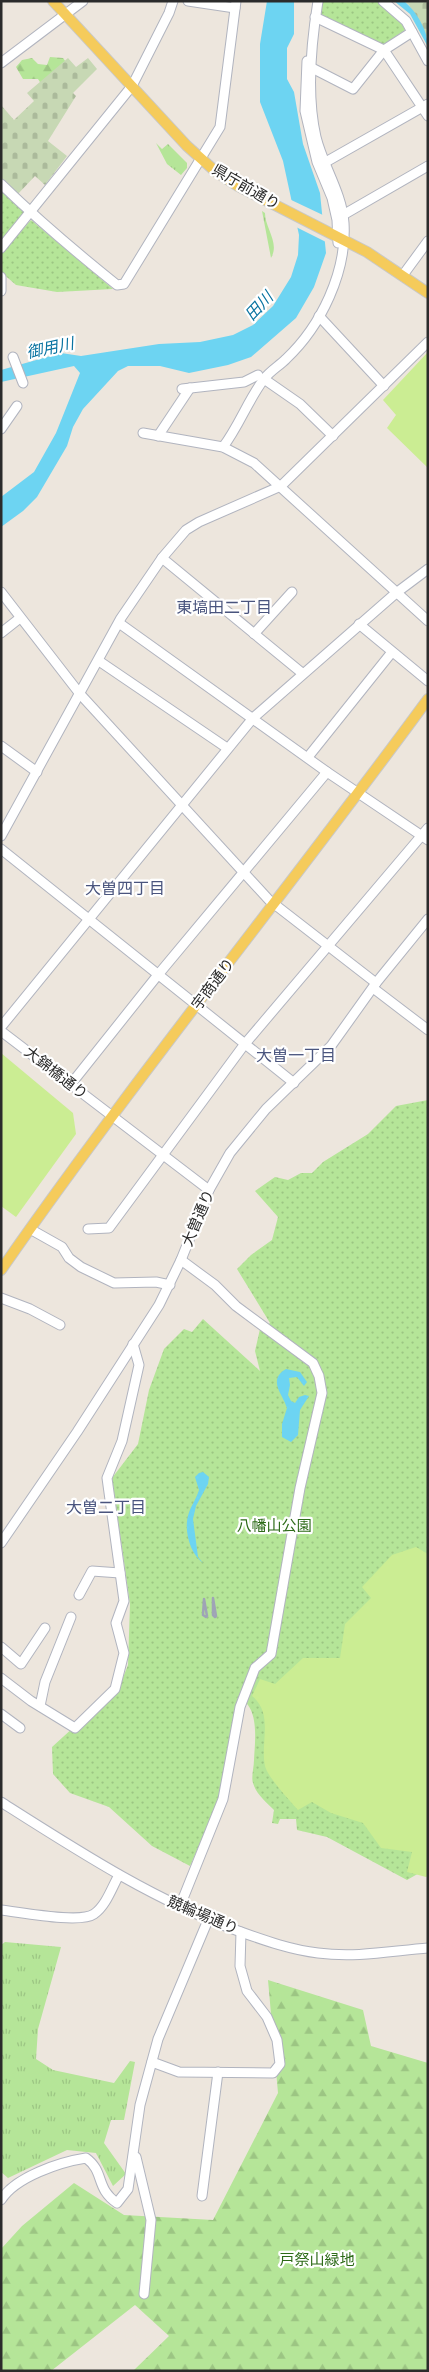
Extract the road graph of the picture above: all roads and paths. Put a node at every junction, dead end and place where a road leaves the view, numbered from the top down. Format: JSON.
{"nodes":[{"id":1,"x":53,"y":1,"type":"edge"},
{"id":2,"x":83,"y":1,"type":"edge"},
{"id":3,"x":173,"y":1,"type":"edge"},
{"id":4,"x":188,"y":1,"type":"edge"},
{"id":5,"x":313,"y":1,"type":"edge"},
{"id":6,"x":318,"y":1,"type":"edge"},
{"id":7,"x":383,"y":1,"type":"edge"},
{"id":8,"x":235,"y":4,"type":"edge"},
{"id":9,"x":65,"y":14,"type":"junction"},
{"id":10,"x":316,"y":17,"type":"junction"},
{"id":11,"x":412,"y":32,"type":"junction"},
{"id":12,"x":384,"y":50,"type":"junction"},
{"id":13,"x":428,"y":61,"type":"edge"},
{"id":14,"x":1,"y":63,"type":"edge"},
{"id":15,"x":312,"y":68,"type":"junction"},
{"id":16,"x":132,"y":86,"type":"junction"},
{"id":17,"x":425,"y":106,"type":"edge"},
{"id":18,"x":428,"y":116,"type":"edge"},
{"id":19,"x":201,"y":160,"type":"junction"},
{"id":20,"x":324,"y":163,"type":"junction"},
{"id":21,"x":428,"y":166,"type":"edge"},
{"id":22,"x":1,"y":184,"type":"edge"},
{"id":23,"x":31,"y":214,"type":"junction"},
{"id":24,"x":343,"y":215,"type":"junction"},
{"id":25,"x":339,"y":239,"type":"junction"},
{"id":26,"x":428,"y":241,"type":"edge"},
{"id":27,"x":1,"y":248,"type":"edge"},
{"id":28,"x":403,"y":275,"type":"junction"},
{"id":29,"x":1,"y":277,"type":"edge"},
{"id":30,"x":1,"y":291,"type":"edge"},
{"id":31,"x":428,"y":293,"type":"edge"},
{"id":32,"x":319,"y":316,"type":"junction"},
{"id":33,"x":428,"y":342,"type":"edge"},
{"id":34,"x":14,"y":356,"type":"dead end"},
{"id":35,"x":261,"y":377,"type":"junction"},
{"id":36,"x":24,"y":383,"type":"dead end"},
{"id":37,"x":384,"y":386,"type":"junction"},
{"id":38,"x":17,"y":406,"type":"dead end"},
{"id":39,"x":1,"y":428,"type":"edge"},
{"id":40,"x":143,"y":433,"type":"dead end"},
{"id":41,"x":158,"y":436,"type":"junction"},
{"id":42,"x":332,"y":436,"type":"junction"},
{"id":43,"x":223,"y":447,"type":"junction"},
{"id":44,"x":281,"y":486,"type":"junction"},
{"id":45,"x":162,"y":558,"type":"junction"},
{"id":46,"x":428,"y":569,"type":"edge"},
{"id":47,"x":1,"y":592,"type":"edge"},
{"id":48,"x":292,"y":592,"type":"dead end"},
{"id":49,"x":396,"y":593,"type":"junction"},
{"id":50,"x":20,"y":618,"type":"junction"},
{"id":51,"x":428,"y":621,"type":"edge"},
{"id":52,"x":119,"y":623,"type":"junction"},
{"id":53,"x":359,"y":624,"type":"junction"},
{"id":54,"x":1,"y":633,"type":"edge"},
{"id":55,"x":254,"y":634,"type":"junction"},
{"id":56,"x":392,"y":652,"type":"junction"},
{"id":57,"x":99,"y":661,"type":"junction"},
{"id":58,"x":302,"y":673,"type":"junction"},
{"id":59,"x":428,"y":681,"type":"edge"},
{"id":60,"x":80,"y":694,"type":"junction"},
{"id":61,"x":428,"y":699,"type":"edge"},
{"id":62,"x":252,"y":718,"type":"junction"},
{"id":63,"x":1,"y":746,"type":"edge"},
{"id":64,"x":227,"y":748,"type":"junction"},
{"id":65,"x":308,"y":757,"type":"junction"},
{"id":66,"x":37,"y":772,"type":"junction"},
{"id":67,"x":327,"y":772,"type":"junction"},
{"id":68,"x":360,"y":792,"type":"junction"},
{"id":69,"x":182,"y":806,"type":"junction"},
{"id":70,"x":428,"y":828,"type":"edge"},
{"id":71,"x":1,"y":836,"type":"edge"},
{"id":72,"x":425,"y":838,"type":"edge"},
{"id":73,"x":1,"y":849,"type":"edge"},
{"id":74,"x":244,"y":872,"type":"junction"},
{"id":75,"x":274,"y":905,"type":"junction"},
{"id":76,"x":428,"y":918,"type":"edge"},
{"id":77,"x":89,"y":920,"type":"junction"},
{"id":78,"x":326,"y":946,"type":"junction"},
{"id":79,"x":157,"y":976,"type":"junction"},
{"id":80,"x":374,"y":986,"type":"junction"},
{"id":81,"x":196,"y":1007,"type":"junction"},
{"id":82,"x":1,"y":1027,"type":"edge"},
{"id":83,"x":428,"y":1030,"type":"edge"},
{"id":84,"x":1,"y":1031,"type":"edge"},
{"id":85,"x":244,"y":1045,"type":"junction"},
{"id":86,"x":70,"y":1084,"type":"junction"},
{"id":87,"x":294,"y":1084,"type":"junction"},
{"id":88,"x":111,"y":1116,"type":"junction"},
{"id":89,"x":162,"y":1154,"type":"junction"},
{"id":90,"x":209,"y":1190,"type":"junction"},
{"id":91,"x":30,"y":1229,"type":"junction"},
{"id":92,"x":88,"y":1229,"type":"dead end"},
{"id":93,"x":181,"y":1260,"type":"junction"},
{"id":94,"x":1,"y":1270,"type":"edge"},
{"id":95,"x":170,"y":1285,"type":"junction"},
{"id":96,"x":1,"y":1298,"type":"edge"},
{"id":97,"x":60,"y":1325,"type":"dead end"},
{"id":98,"x":133,"y":1344,"type":"junction"},
{"id":99,"x":1,"y":1543,"type":"edge"},
{"id":100,"x":120,"y":1572,"type":"junction"},
{"id":101,"x":79,"y":1595,"type":"dead end"},
{"id":102,"x":71,"y":1617,"type":"dead end"},
{"id":103,"x":46,"y":1628,"type":"dead end"},
{"id":104,"x":1,"y":1647,"type":"edge"},
{"id":105,"x":1,"y":1678,"type":"edge"},
{"id":106,"x":40,"y":1706,"type":"junction"},
{"id":107,"x":1,"y":1714,"type":"edge"},
{"id":108,"x":20,"y":1728,"type":"dead end"},
{"id":109,"x":1,"y":1802,"type":"edge"},
{"id":110,"x":119,"y":1875,"type":"junction"},
{"id":111,"x":180,"y":1906,"type":"junction"},
{"id":112,"x":1,"y":1910,"type":"edge"},
{"id":113,"x":208,"y":1920,"type":"junction"},
{"id":114,"x":241,"y":1932,"type":"junction"},
{"id":115,"x":428,"y":1948,"type":"edge"},
{"id":116,"x":152,"y":2062,"type":"junction"},
{"id":117,"x":218,"y":2072,"type":"junction"},
{"id":118,"x":134,"y":2147,"type":"junction"},
{"id":119,"x":4,"y":2187,"type":"edge"},
{"id":120,"x":202,"y":2196,"type":"dead end"},
{"id":121,"x":1,"y":2200,"type":"edge"},
{"id":122,"x":144,"y":2294,"type":"dead end"}],
"edges":[{"from":1,"to":9,"type":"main road","name":"県庁前通り"},
{"from":2,"to":9,"type":"street"},
{"from":3,"to":16,"type":"street"},
{"from":4,"to":8,"type":"street"},
{"from":5,"to":25,"type":"street"},
{"from":6,"to":10,"type":"street"},
{"from":7,"to":11,"type":"street"},
{"from":8,"to":19,"type":"street"},
{"from":9,"to":14,"type":"street"},
{"from":9,"to":16,"type":"main road","name":"県庁前通り"},
{"from":10,"to":12,"type":"street"},
{"from":10,"to":15,"type":"street"},
{"from":11,"to":12,"type":"street"},
{"from":11,"to":13,"type":"street"},
{"from":12,"to":15,"type":"street"},
{"from":12,"to":17,"type":"street"},
{"from":15,"to":20,"type":"street"},
{"from":16,"to":19,"type":"main road","name":"県庁前通り"},
{"from":16,"to":23,"type":"street"},
{"from":17,"to":18,"type":"street"},
{"from":17,"to":20,"type":"street"},
{"from":19,"to":23,"type":"street"},
{"from":19,"to":25,"type":"main road","name":"県庁前通り"},
{"from":20,"to":24,"type":"street"},
{"from":21,"to":24,"type":"street"},
{"from":22,"to":23,"type":"street"},
{"from":23,"to":27,"type":"street"},
{"from":24,"to":25,"type":"street"},
{"from":25,"to":28,"type":"main road","name":"県庁前通り"},
{"from":25,"to":32,"type":"street"},
{"from":26,"to":28,"type":"street"},
{"from":28,"to":31,"type":"main road","name":"県庁前通り"},
{"from":29,"to":30,"type":"street"},
{"from":32,"to":35,"type":"street"},
{"from":32,"to":37,"type":"street"},
{"from":33,"to":37,"type":"street"},
{"from":34,"to":36,"type":"street"},
{"from":35,"to":41,"type":"street"},
{"from":35,"to":42,"type":"street"},
{"from":35,"to":43,"type":"street"},
{"from":37,"to":42,"type":"street"},
{"from":38,"to":39,"type":"street"},
{"from":40,"to":41,"type":"street"},
{"from":41,"to":43,"type":"street"},
{"from":42,"to":44,"type":"street"},
{"from":43,"to":44,"type":"street"},
{"from":44,"to":45,"type":"street"},
{"from":44,"to":49,"type":"street"},
{"from":45,"to":52,"type":"street"},
{"from":45,"to":55,"type":"street"},
{"from":46,"to":49,"type":"street"},
{"from":47,"to":50,"type":"street"},
{"from":48,"to":55,"type":"street"},
{"from":49,"to":51,"type":"street"},
{"from":49,"to":53,"type":"street"},
{"from":50,"to":54,"type":"street"},
{"from":50,"to":60,"type":"street"},
{"from":52,"to":57,"type":"street"},
{"from":52,"to":62,"type":"street"},
{"from":53,"to":56,"type":"street"},
{"from":53,"to":58,"type":"street"},
{"from":55,"to":58,"type":"street"},
{"from":56,"to":59,"type":"street"},
{"from":56,"to":65,"type":"street"},
{"from":57,"to":60,"type":"street"},
{"from":57,"to":64,"type":"street"},
{"from":58,"to":62,"type":"street"},
{"from":60,"to":66,"type":"street"},
{"from":60,"to":69,"type":"street"},
{"from":61,"to":68,"type":"main road","name":"宇商通り"},
{"from":62,"to":64,"type":"street"},
{"from":62,"to":65,"type":"street"},
{"from":63,"to":66,"type":"street"},
{"from":64,"to":69,"type":"street"},
{"from":65,"to":67,"type":"street"},
{"from":66,"to":71,"type":"street"},
{"from":67,"to":68,"type":"street"},
{"from":67,"to":74,"type":"street"},
{"from":68,"to":72,"type":"street"},
{"from":68,"to":75,"type":"main road","name":"宇商通り"},
{"from":69,"to":74,"type":"street"},
{"from":69,"to":77,"type":"street"},
{"from":70,"to":72,"type":"street"},
{"from":72,"to":78,"type":"street"},
{"from":73,"to":77,"type":"street"},
{"from":74,"to":75,"type":"street"},
{"from":74,"to":79,"type":"street"},
{"from":75,"to":78,"type":"street"},
{"from":75,"to":81,"type":"main road","name":"宇商通り"},
{"from":76,"to":80,"type":"street","name":"大曽通り"},
{"from":77,"to":79,"type":"street"},
{"from":77,"to":82,"type":"street"},
{"from":78,"to":80,"type":"street"},
{"from":78,"to":85,"type":"street"},
{"from":79,"to":81,"type":"street"},
{"from":79,"to":86,"type":"street"},
{"from":80,"to":83,"type":"street"},
{"from":80,"to":87,"type":"street","name":"大曽通り"},
{"from":81,"to":85,"type":"street"},
{"from":81,"to":88,"type":"main road","name":"宇商通り"},
{"from":84,"to":86,"type":"street","name":"大錦橋通り"},
{"from":85,"to":87,"type":"street"},
{"from":85,"to":89,"type":"street"},
{"from":86,"to":88,"type":"street","name":"大錦橋通り"},
{"from":87,"to":90,"type":"street","name":"大曽通り"},
{"from":88,"to":89,"type":"street","name":"大錦橋通り"},
{"from":88,"to":91,"type":"main road","name":"宇商通り"},
{"from":89,"to":90,"type":"street","name":"大錦橋通り"},
{"from":89,"to":92,"type":"street"},
{"from":90,"to":93,"type":"street","name":"大曽通り"},
{"from":91,"to":94,"type":"main road","name":"宇商通り"},
{"from":91,"to":95,"type":"street"},
{"from":93,"to":95,"type":"street","name":"大曽通り"},
{"from":93,"to":111,"type":"street"},
{"from":95,"to":98,"type":"street","name":"大曽通り"},
{"from":96,"to":97,"type":"street"},
{"from":98,"to":99,"type":"street","name":"大曽通り"},
{"from":98,"to":100,"type":"street"},
{"from":100,"to":101,"type":"street"},
{"from":100,"to":106,"type":"street"},
{"from":102,"to":106,"type":"street"},
{"from":103,"to":104,"type":"street"},
{"from":105,"to":106,"type":"street"},
{"from":107,"to":108,"type":"street"},
{"from":109,"to":110,"type":"street","name":"競輪場通り"},
{"from":110,"to":111,"type":"street","name":"競輪場通り"},
{"from":110,"to":112,"type":"street"},
{"from":111,"to":113,"type":"street","name":"競輪場通り"},
{"from":113,"to":114,"type":"street","name":"競輪場通り"},
{"from":113,"to":116,"type":"street"},
{"from":114,"to":115,"type":"street","name":"競輪場通り"},
{"from":114,"to":117,"type":"street"},
{"from":116,"to":117,"type":"street"},
{"from":116,"to":118,"type":"street"},
{"from":117,"to":120,"type":"street"},
{"from":118,"to":119,"type":"street"},
{"from":118,"to":122,"type":"street"},
{"from":119,"to":121,"type":"street"}]}
